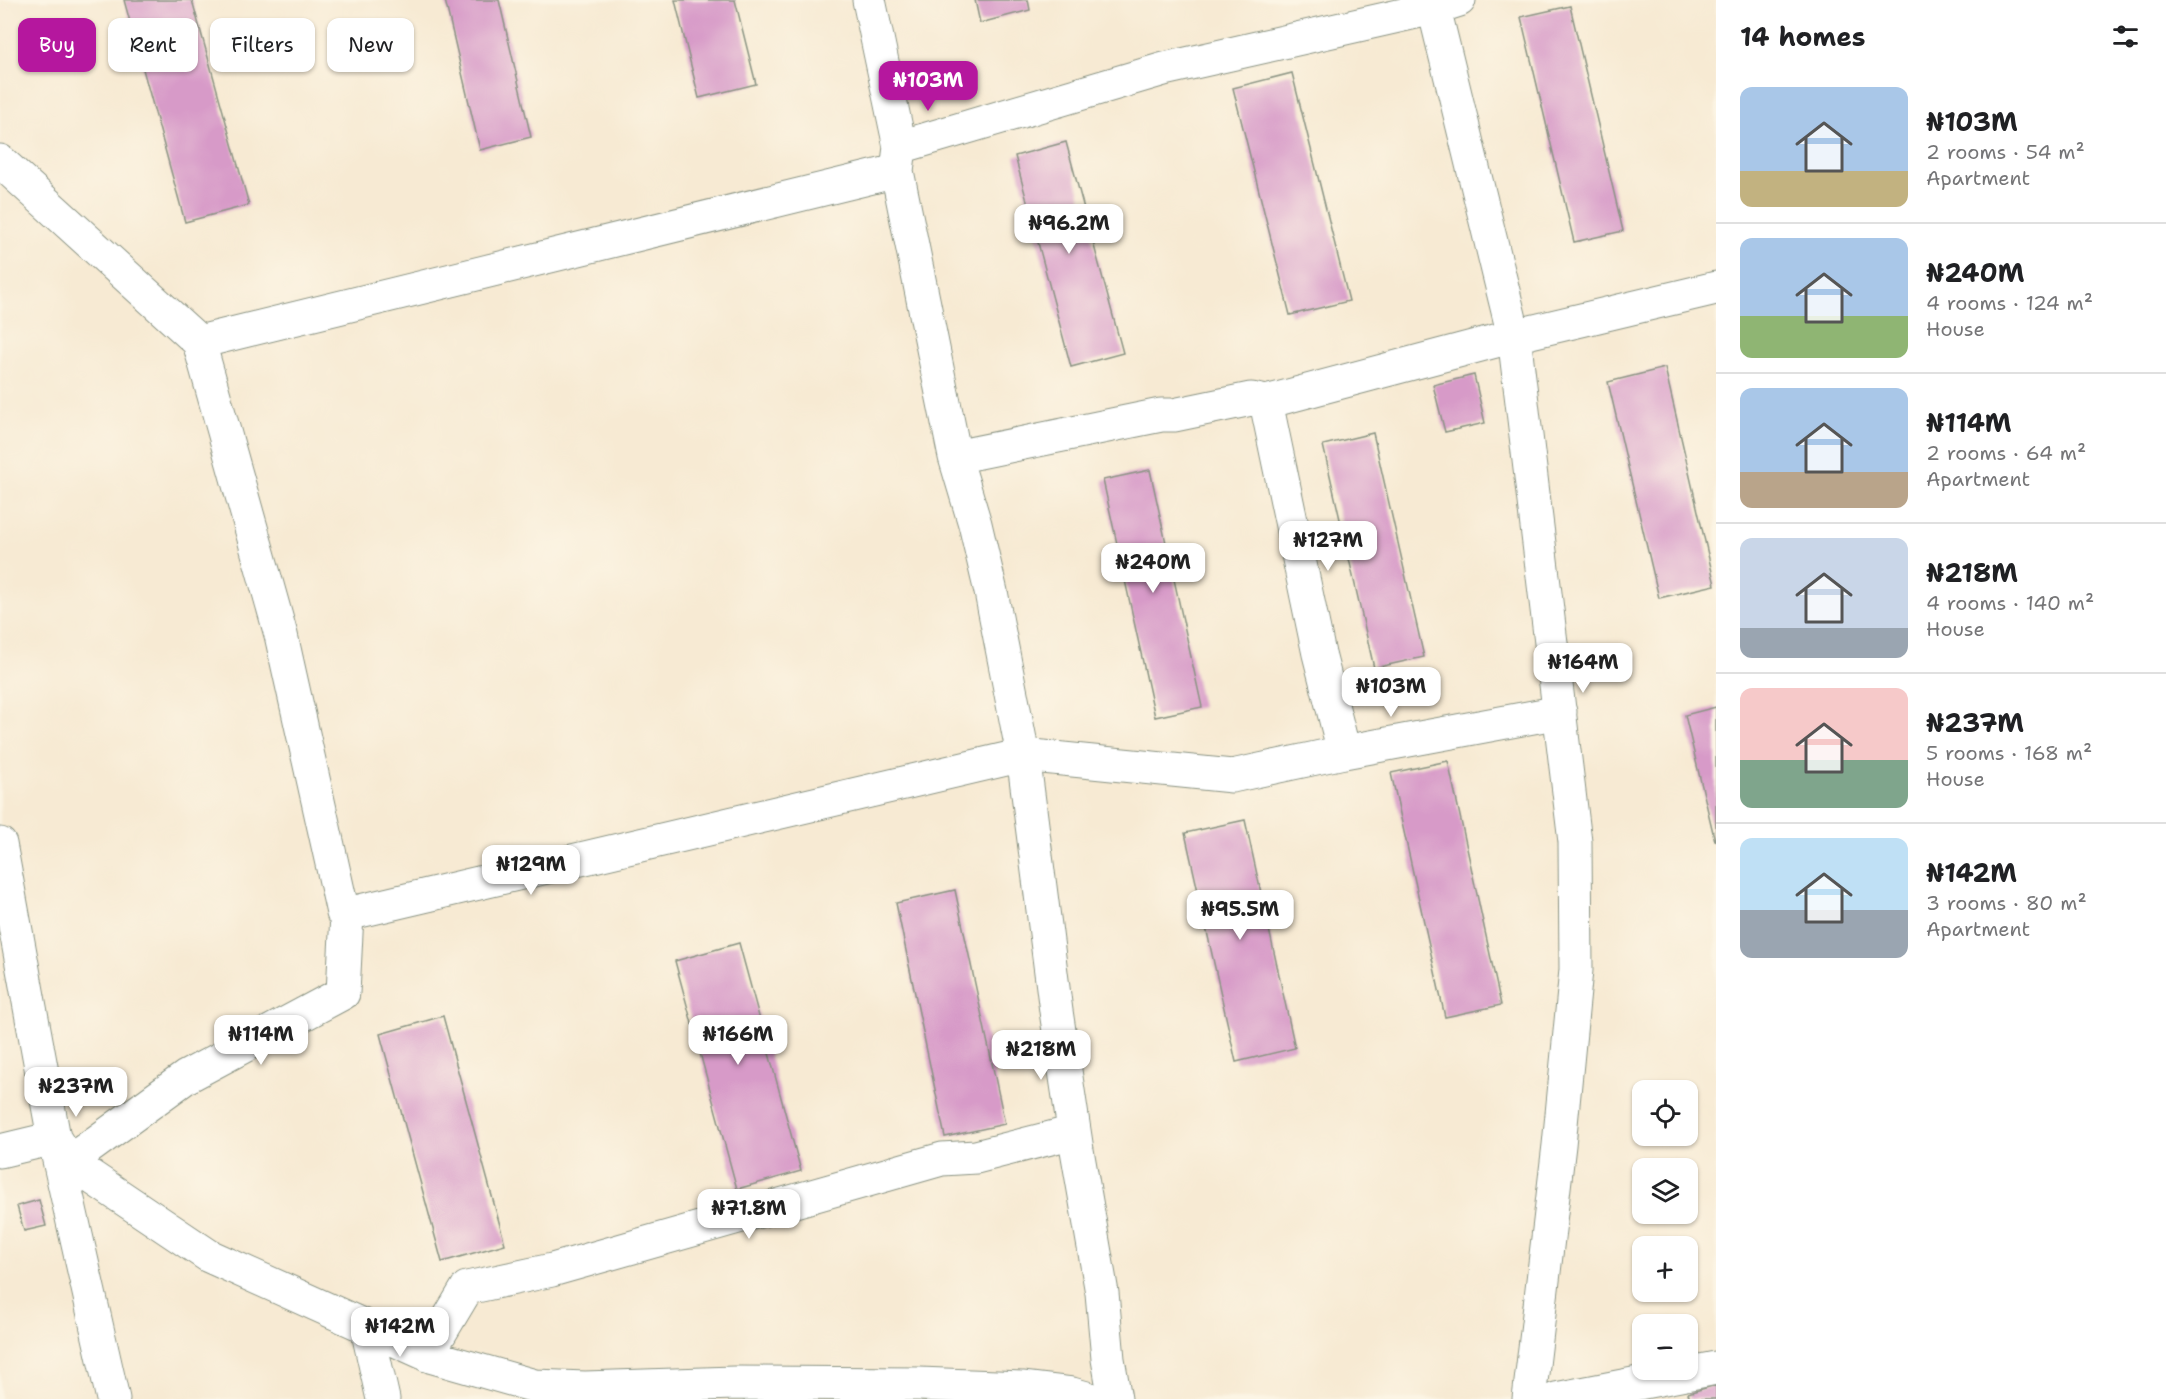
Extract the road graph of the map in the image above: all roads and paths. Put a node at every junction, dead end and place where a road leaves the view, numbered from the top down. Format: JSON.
{"nodes":[{"id":1,"x":869,"y":0,"type":"edge"},
{"id":2,"x":1442,"y":3,"type":"edge"},
{"id":3,"x":899,"y":159,"type":"junction"},
{"id":4,"x":0,"y":161,"type":"edge"},
{"id":5,"x":1716,"y":288,"type":"edge"},
{"id":6,"x":1514,"y":336,"type":"junction"},
{"id":7,"x":199,"y":342,"type":"junction"},
{"id":8,"x":1266,"y":402,"type":"junction"},
{"id":9,"x":955,"y":457,"type":"junction"},
{"id":10,"x":1560,"y":712,"type":"junction"},
{"id":11,"x":1344,"y":753,"type":"junction"},
{"id":12,"x":1023,"y":754,"type":"junction"},
{"id":13,"x":0,"y":844,"type":"edge"},
{"id":14,"x":346,"y":914,"type":"junction"},
{"id":15,"x":1074,"y":1132,"type":"junction"},
{"id":16,"x":62,"y":1150,"type":"junction"},
{"id":17,"x":0,"y":1151,"type":"edge"},
{"id":18,"x":367,"y":1328,"type":"junction"},
{"id":19,"x":427,"y":1354,"type":"junction"},
{"id":20,"x":1716,"y":1368,"type":"edge"},
{"id":21,"x":113,"y":1399,"type":"edge"},
{"id":22,"x":383,"y":1399,"type":"edge"},
{"id":23,"x":1090,"y":1399,"type":"edge"},
{"id":24,"x":1115,"y":1399,"type":"edge"},
{"id":25,"x":1529,"y":1399,"type":"edge"},
{"id":26,"x":1556,"y":1399,"type":"edge"}],
"edges":[{"from":1,"to":3,"type":"street"},
{"from":2,"to":3,"type":"street"},
{"from":2,"to":6,"type":"street"},
{"from":3,"to":7,"type":"street"},
{"from":3,"to":9,"type":"street"},
{"from":4,"to":7,"type":"street"},
{"from":5,"to":6,"type":"street"},
{"from":6,"to":8,"type":"street"},
{"from":6,"to":10,"type":"street"},
{"from":7,"to":14,"type":"street"},
{"from":8,"to":9,"type":"street"},
{"from":8,"to":11,"type":"street"},
{"from":9,"to":12,"type":"street"},
{"from":10,"to":11,"type":"street"},
{"from":10,"to":25,"type":"street"},
{"from":11,"to":12,"type":"street"},
{"from":12,"to":14,"type":"street"},
{"from":12,"to":15,"type":"street"},
{"from":13,"to":16,"type":"street"},
{"from":14,"to":16,"type":"street"},
{"from":15,"to":19,"type":"street"},
{"from":15,"to":24,"type":"street"},
{"from":16,"to":17,"type":"street"},
{"from":16,"to":18,"type":"street"},
{"from":16,"to":21,"type":"street"},
{"from":18,"to":19,"type":"street"},
{"from":18,"to":22,"type":"street"},
{"from":19,"to":23,"type":"street"},
{"from":20,"to":26,"type":"street"}]}
